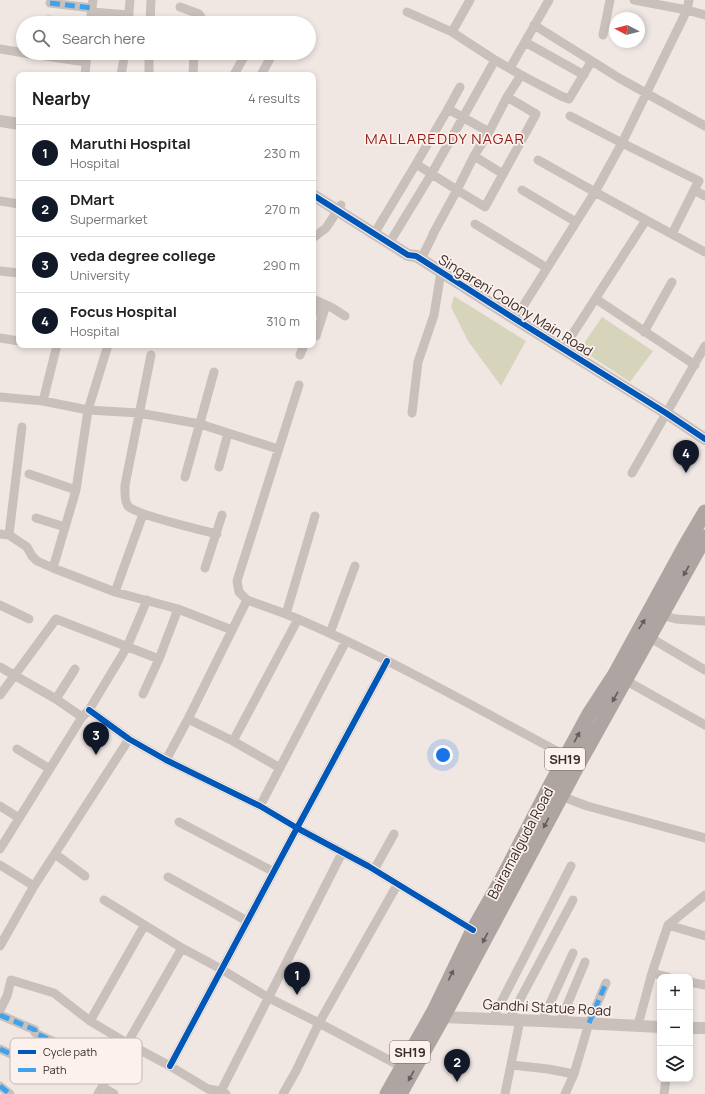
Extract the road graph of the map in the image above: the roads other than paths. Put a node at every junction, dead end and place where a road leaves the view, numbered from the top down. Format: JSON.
{"nodes":[{"id":1,"x":130,"y":0,"type":"edge"},
{"id":2,"x":151,"y":0,"type":"edge"},
{"id":3,"x":470,"y":0,"type":"edge"},
{"id":4,"x":548,"y":0,"type":"edge"},
{"id":5,"x":610,"y":0,"type":"edge"},
{"id":6,"x":634,"y":0,"type":"edge"},
{"id":7,"x":689,"y":0,"type":"edge"},
{"id":8,"x":50,"y":3,"type":"dead end"},
{"id":9,"x":92,"y":7,"type":"edge"},
{"id":10,"x":180,"y":7,"type":"dead end"},
{"id":11,"x":687,"y":10,"type":"junction"},
{"id":12,"x":407,"y":12,"type":"dead end"},
{"id":13,"x":705,"y":15,"type":"edge"},
{"id":14,"x":119,"y":16,"type":"edge"},
{"id":15,"x":128,"y":16,"type":"edge"},
{"id":16,"x":150,"y":16,"type":"edge"},
{"id":17,"x":200,"y":16,"type":"edge"},
{"id":18,"x":534,"y":25,"type":"junction"},
{"id":19,"x":452,"y":32,"type":"junction"},
{"id":20,"x":603,"y":35,"type":"dead end"},
{"id":21,"x":525,"y":42,"type":"junction"},
{"id":22,"x":0,"y":49,"type":"edge"},
{"id":23,"x":16,"y":52,"type":"edge"},
{"id":24,"x":87,"y":60,"type":"edge"},
{"id":25,"x":124,"y":60,"type":"edge"},
{"id":26,"x":149,"y":60,"type":"edge"},
{"id":27,"x":194,"y":60,"type":"edge"},
{"id":28,"x":242,"y":60,"type":"edge"},
{"id":29,"x":269,"y":60,"type":"edge"},
{"id":30,"x":495,"y":60,"type":"junction"},
{"id":31,"x":592,"y":62,"type":"junction"},
{"id":32,"x":510,"y":68,"type":"junction"},
{"id":33,"x":85,"y":72,"type":"edge"},
{"id":34,"x":122,"y":72,"type":"edge"},
{"id":35,"x":149,"y":72,"type":"edge"},
{"id":36,"x":193,"y":72,"type":"edge"},
{"id":37,"x":234,"y":72,"type":"edge"},
{"id":38,"x":263,"y":72,"type":"edge"},
{"id":39,"x":521,"y":75,"type":"junction"},
{"id":40,"x":584,"y":75,"type":"junction"},
{"id":41,"x":460,"y":87,"type":"dead end"},
{"id":42,"x":645,"y":93,"type":"junction"},
{"id":43,"x":507,"y":96,"type":"junction"},
{"id":44,"x":448,"y":109,"type":"junction"},
{"id":45,"x":570,"y":116,"type":"dead end"},
{"id":46,"x":464,"y":117,"type":"junction"},
{"id":47,"x":0,"y":121,"type":"edge"},
{"id":48,"x":16,"y":124,"type":"edge"},
{"id":49,"x":705,"y":126,"type":"edge"},
{"id":50,"x":0,"y":129,"type":"edge"},
{"id":51,"x":16,"y":132,"type":"edge"},
{"id":52,"x":489,"y":132,"type":"junction"},
{"id":53,"x":622,"y":143,"type":"junction"},
{"id":54,"x":474,"y":156,"type":"junction"},
{"id":55,"x":538,"y":160,"type":"dead end"},
{"id":56,"x":416,"y":164,"type":"junction"},
{"id":57,"x":432,"y":173,"type":"junction"},
{"id":58,"x":503,"y":174,"type":"junction"},
{"id":59,"x":457,"y":190,"type":"junction"},
{"id":60,"x":522,"y":190,"type":"dead end"},
{"id":61,"x":694,"y":190,"type":"junction"},
{"id":62,"x":316,"y":191,"type":"edge"},
{"id":63,"x":595,"y":192,"type":"junction"},
{"id":64,"x":316,"y":196,"type":"edge"},
{"id":65,"x":705,"y":196,"type":"edge"},
{"id":66,"x":0,"y":201,"type":"edge"},
{"id":67,"x":16,"y":204,"type":"edge"},
{"id":68,"x":339,"y":208,"type":"junction"},
{"id":69,"x":646,"y":220,"type":"junction"},
{"id":70,"x":576,"y":222,"type":"junction"},
{"id":71,"x":475,"y":224,"type":"dead end"},
{"id":72,"x":376,"y":231,"type":"junction"},
{"id":73,"x":672,"y":234,"type":"junction"},
{"id":74,"x":316,"y":236,"type":"edge"},
{"id":75,"x":393,"y":237,"type":"junction"},
{"id":76,"x":705,"y":252,"type":"edge"},
{"id":77,"x":418,"y":257,"type":"junction"},
{"id":78,"x":547,"y":268,"type":"junction"},
{"id":79,"x":0,"y":270,"type":"edge"},
{"id":80,"x":441,"y":272,"type":"junction"},
{"id":81,"x":16,"y":273,"type":"edge"},
{"id":82,"x":672,"y":282,"type":"dead end"},
{"id":83,"x":596,"y":299,"type":"junction"},
{"id":84,"x":319,"y":302,"type":"edge"},
{"id":85,"x":344,"y":316,"type":"dead end"},
{"id":86,"x":515,"y":319,"type":"junction"},
{"id":87,"x":644,"y":332,"type":"junction"},
{"id":88,"x":316,"y":336,"type":"dead end"},
{"id":89,"x":0,"y":338,"type":"edge"},
{"id":90,"x":16,"y":341,"type":"edge"},
{"id":91,"x":705,"y":346,"type":"edge"},
{"id":92,"x":53,"y":348,"type":"edge"},
{"id":93,"x":107,"y":348,"type":"edge"},
{"id":94,"x":303,"y":348,"type":"edge"},
{"id":95,"x":563,"y":349,"type":"junction"},
{"id":96,"x":151,"y":355,"type":"dead end"},
{"id":97,"x":300,"y":355,"type":"dead end"},
{"id":98,"x":695,"y":365,"type":"junction"},
{"id":99,"x":214,"y":372,"type":"dead end"},
{"id":100,"x":299,"y":385,"type":"dead end"},
{"id":101,"x":0,"y":397,"type":"edge"},
{"id":102,"x":43,"y":401,"type":"junction"},
{"id":103,"x":88,"y":410,"type":"junction"},
{"id":104,"x":139,"y":413,"type":"junction"},
{"id":105,"x":412,"y":413,"type":"dead end"},
{"id":106,"x":666,"y":413,"type":"junction"},
{"id":107,"x":200,"y":424,"type":"junction"},
{"id":108,"x":22,"y":427,"type":"dead end"},
{"id":109,"x":228,"y":433,"type":"junction"},
{"id":110,"x":705,"y":439,"type":"edge"},
{"id":111,"x":278,"y":449,"type":"junction"},
{"id":112,"x":219,"y":467,"type":"dead end"},
{"id":113,"x":632,"y":473,"type":"dead end"},
{"id":114,"x":29,"y":474,"type":"dead end"},
{"id":115,"x":185,"y":477,"type":"dead end"},
{"id":116,"x":76,"y":490,"type":"junction"},
{"id":117,"x":705,"y":512,"type":"edge"},
{"id":118,"x":143,"y":514,"type":"junction"},
{"id":119,"x":222,"y":515,"type":"dead end"},
{"id":120,"x":315,"y":516,"type":"dead end"},
{"id":121,"x":36,"y":518,"type":"dead end"},
{"id":122,"x":65,"y":527,"type":"junction"},
{"id":123,"x":217,"y":534,"type":"junction"},
{"id":124,"x":3,"y":536,"type":"edge"},
{"id":125,"x":705,"y":537,"type":"edge"},
{"id":126,"x":355,"y":566,"type":"dead end"},
{"id":127,"x":53,"y":568,"type":"junction"},
{"id":128,"x":205,"y":568,"type":"dead end"},
{"id":129,"x":115,"y":592,"type":"junction"},
{"id":130,"x":147,"y":600,"type":"junction"},
{"id":131,"x":247,"y":600,"type":"junction"},
{"id":132,"x":0,"y":604,"type":"edge"},
{"id":133,"x":178,"y":609,"type":"junction"},
{"id":134,"x":286,"y":614,"type":"junction"},
{"id":135,"x":661,"y":615,"type":"junction"},
{"id":136,"x":29,"y":619,"type":"dead end"},
{"id":137,"x":298,"y":619,"type":"junction"},
{"id":138,"x":705,"y":621,"type":"edge"},
{"id":139,"x":232,"y":630,"type":"junction"},
{"id":140,"x":330,"y":633,"type":"junction"},
{"id":141,"x":649,"y":637,"type":"junction"},
{"id":142,"x":346,"y":641,"type":"junction"},
{"id":143,"x":127,"y":647,"type":"junction"},
{"id":144,"x":159,"y":659,"type":"junction"},
{"id":145,"x":387,"y":661,"type":"junction"},
{"id":146,"x":0,"y":667,"type":"edge"},
{"id":147,"x":75,"y":669,"type":"dead end"},
{"id":148,"x":705,"y":670,"type":"edge"},
{"id":149,"x":13,"y":676,"type":"junction"},
{"id":150,"x":625,"y":680,"type":"junction"},
{"id":151,"x":143,"y":694,"type":"dead end"},
{"id":152,"x":0,"y":695,"type":"edge"},
{"id":153,"x":56,"y":699,"type":"junction"},
{"id":154,"x":89,"y":710,"type":"junction"},
{"id":155,"x":82,"y":717,"type":"junction"},
{"id":156,"x":188,"y":719,"type":"junction"},
{"id":157,"x":704,"y":721,"type":"edge"},
{"id":158,"x":129,"y":739,"type":"junction"},
{"id":159,"x":233,"y":741,"type":"junction"},
{"id":160,"x":17,"y":749,"type":"dead end"},
{"id":161,"x":566,"y":756,"type":"junction"},
{"id":162,"x":166,"y":760,"type":"junction"},
{"id":163,"x":280,"y":768,"type":"junction"},
{"id":164,"x":50,"y":769,"type":"junction"},
{"id":165,"x":561,"y":796,"type":"junction"},
{"id":166,"x":0,"y":806,"type":"edge"},
{"id":167,"x":260,"y":806,"type":"junction"},
{"id":168,"x":19,"y":818,"type":"junction"},
{"id":169,"x":179,"y":822,"type":"dead end"},
{"id":170,"x":297,"y":828,"type":"junction"},
{"id":171,"x":394,"y":834,"type":"dead end"},
{"id":172,"x":705,"y":838,"type":"edge"},
{"id":173,"x":0,"y":849,"type":"edge"},
{"id":174,"x":342,"y":853,"type":"junction"},
{"id":175,"x":55,"y":854,"type":"junction"},
{"id":176,"x":0,"y":865,"type":"edge"},
{"id":177,"x":571,"y":866,"type":"dead end"},
{"id":178,"x":374,"y":870,"type":"junction"},
{"id":179,"x":274,"y":872,"type":"junction"},
{"id":180,"x":85,"y":876,"type":"dead end"},
{"id":181,"x":168,"y":877,"type":"dead end"},
{"id":182,"x":397,"y":885,"type":"junction"},
{"id":183,"x":34,"y":886,"type":"junction"},
{"id":184,"x":705,"y":895,"type":"edge"},
{"id":185,"x":104,"y":900,"type":"dead end"},
{"id":186,"x":573,"y":900,"type":"dead end"},
{"id":187,"x":247,"y":921,"type":"junction"},
{"id":188,"x":668,"y":925,"type":"junction"},
{"id":189,"x":144,"y":926,"type":"junction"},
{"id":190,"x":473,"y":930,"type":"junction"},
{"id":191,"x":705,"y":936,"type":"edge"},
{"id":192,"x":0,"y":946,"type":"edge"},
{"id":193,"x":182,"y":948,"type":"junction"},
{"id":194,"x":573,"y":953,"type":"dead end"},
{"id":195,"x":585,"y":962,"type":"dead end"},
{"id":196,"x":221,"y":969,"type":"junction"},
{"id":197,"x":652,"y":974,"type":"junction"},
{"id":198,"x":657,"y":975,"type":"edge"},
{"id":199,"x":606,"y":983,"type":"dead end"},
{"id":200,"x":693,"y":983,"type":"edge"},
{"id":201,"x":705,"y":985,"type":"edge"},
{"id":202,"x":269,"y":998,"type":"junction"},
{"id":203,"x":0,"y":1010,"type":"edge"},
{"id":204,"x":439,"y":1014,"type":"junction"},
{"id":205,"x":0,"y":1015,"type":"edge"},
{"id":206,"x":493,"y":1018,"type":"junction"},
{"id":207,"x":515,"y":1020,"type":"junction"},
{"id":208,"x":542,"y":1020,"type":"junction"},
{"id":209,"x":90,"y":1021,"type":"junction"},
{"id":210,"x":319,"y":1022,"type":"junction"},
{"id":211,"x":560,"y":1022,"type":"junction"},
{"id":212,"x":589,"y":1023,"type":"junction"},
{"id":213,"x":638,"y":1025,"type":"junction"},
{"id":214,"x":657,"y":1027,"type":"edge"},
{"id":215,"x":693,"y":1028,"type":"edge"},
{"id":216,"x":705,"y":1028,"type":"edge"},
{"id":217,"x":46,"y":1038,"type":"edge"},
{"id":218,"x":119,"y":1038,"type":"edge"},
{"id":219,"x":130,"y":1038,"type":"edge"},
{"id":220,"x":0,"y":1049,"type":"edge"},
{"id":221,"x":142,"y":1051,"type":"edge"},
{"id":222,"x":10,"y":1054,"type":"edge"},
{"id":223,"x":512,"y":1065,"type":"junction"},
{"id":224,"x":170,"y":1066,"type":"junction"},
{"id":225,"x":402,"y":1067,"type":"junction"},
{"id":226,"x":574,"y":1074,"type":"junction"},
{"id":227,"x":666,"y":1082,"type":"edge"},
{"id":228,"x":0,"y":1086,"type":"edge"},
{"id":229,"x":100,"y":1091,"type":"edge"},
{"id":230,"x":206,"y":1091,"type":"edge"},
{"id":231,"x":224,"y":1093,"type":"edge"},
{"id":232,"x":10,"y":1094,"type":"edge"},
{"id":233,"x":114,"y":1094,"type":"edge"},
{"id":234,"x":283,"y":1094,"type":"edge"},
{"id":235,"x":387,"y":1094,"type":"edge"},
{"id":236,"x":400,"y":1094,"type":"edge"},
{"id":237,"x":506,"y":1094,"type":"edge"},
{"id":238,"x":565,"y":1094,"type":"edge"},
{"id":239,"x":664,"y":1094,"type":"edge"}],
"edges":[{"from":1,"to":15,"type":"street"},
{"from":2,"to":16,"type":"street"},
{"from":3,"to":19,"type":"street"},
{"from":4,"to":18,"type":"street"},
{"from":5,"to":20,"type":"street"},
{"from":6,"to":11,"type":"street"},
{"from":7,"to":11,"type":"street"},
{"from":8,"to":9,"type":"street"},
{"from":9,"to":14,"type":"street"},
{"from":10,"to":17,"type":"street"},
{"from":11,"to":13,"type":"street"},
{"from":11,"to":42,"type":"street"},
{"from":12,"to":19,"type":"street"},
{"from":18,"to":21,"type":"street"},
{"from":18,"to":31,"type":"street"},
{"from":19,"to":30,"type":"street"},
{"from":21,"to":32,"type":"street"},
{"from":21,"to":40,"type":"street"},
{"from":22,"to":23,"type":"street"},
{"from":24,"to":33,"type":"street"},
{"from":25,"to":34,"type":"street"},
{"from":26,"to":35,"type":"street"},
{"from":27,"to":36,"type":"street"},
{"from":28,"to":37,"type":"street"},
{"from":29,"to":38,"type":"street"},
{"from":30,"to":32,"type":"street"},
{"from":30,"to":46,"type":"street"},
{"from":31,"to":40,"type":"street"},
{"from":31,"to":42,"type":"street"},
{"from":32,"to":39,"type":"street"},
{"from":39,"to":40,"type":"street"},
{"from":39,"to":43,"type":"street"},
{"from":41,"to":44,"type":"street"},
{"from":42,"to":49,"type":"street"},
{"from":42,"to":53,"type":"street"},
{"from":43,"to":52,"type":"street"},
{"from":43,"to":58,"type":"street"},
{"from":44,"to":46,"type":"street"},
{"from":44,"to":56,"type":"street"},
{"from":45,"to":53,"type":"street"},
{"from":46,"to":52,"type":"street"},
{"from":46,"to":57,"type":"street"},
{"from":47,"to":48,"type":"street"},
{"from":50,"to":51,"type":"street"},
{"from":52,"to":54,"type":"street"},
{"from":53,"to":61,"type":"street"},
{"from":53,"to":63,"type":"street"},
{"from":54,"to":58,"type":"street"},
{"from":54,"to":59,"type":"street"},
{"from":55,"to":63,"type":"street"},
{"from":56,"to":57,"type":"street"},
{"from":56,"to":72,"type":"street"},
{"from":57,"to":59,"type":"street"},
{"from":57,"to":75,"type":"street"},
{"from":58,"to":59,"type":"street"},
{"from":59,"to":77,"type":"street"},
{"from":60,"to":70,"type":"street"},
{"from":61,"to":65,"type":"street"},
{"from":61,"to":73,"type":"street"},
{"from":62,"to":68,"type":"street","name":"Singareni Colony Main Road"},
{"from":63,"to":69,"type":"street"},
{"from":63,"to":70,"type":"street"},
{"from":64,"to":68,"type":"street","name":"Singareni Colony Main Road"},
{"from":66,"to":67,"type":"street"},
{"from":68,"to":72,"type":"street","name":"Singareni Colony Main Road"},
{"from":68,"to":74,"type":"street"},
{"from":69,"to":73,"type":"street"},
{"from":69,"to":83,"type":"street"},
{"from":70,"to":78,"type":"street"},
{"from":71,"to":78,"type":"street"},
{"from":72,"to":75,"type":"street","name":"Singareni Colony Main Road"},
{"from":72,"to":77,"type":"street","name":"Singareni Colony Main Road"},
{"from":73,"to":76,"type":"street"},
{"from":75,"to":77,"type":"street","name":"Singareni Colony Main Road"},
{"from":77,"to":80,"type":"street","name":"Singareni Colony Main Road"},
{"from":78,"to":86,"type":"street"},
{"from":79,"to":81,"type":"street"},
{"from":80,"to":86,"type":"street","name":"Singareni Colony Main Road"},
{"from":80,"to":105,"type":"street"},
{"from":82,"to":87,"type":"street"},
{"from":83,"to":87,"type":"street"},
{"from":83,"to":95,"type":"street"},
{"from":84,"to":85,"type":"street"},
{"from":84,"to":88,"type":"street"},
{"from":86,"to":95,"type":"street","name":"Singareni Colony Main Road"},
{"from":87,"to":98,"type":"street"},
{"from":89,"to":90,"type":"street"},
{"from":91,"to":98,"type":"street"},
{"from":92,"to":102,"type":"street"},
{"from":93,"to":103,"type":"street"},
{"from":94,"to":97,"type":"street"},
{"from":95,"to":106,"type":"street","name":"Singareni Colony Main Road"},
{"from":96,"to":104,"type":"street"},
{"from":98,"to":106,"type":"street"},
{"from":99,"to":107,"type":"street"},
{"from":100,"to":111,"type":"street"},
{"from":101,"to":102,"type":"street"},
{"from":102,"to":103,"type":"street"},
{"from":103,"to":104,"type":"street"},
{"from":103,"to":116,"type":"street"},
{"from":104,"to":107,"type":"street"},
{"from":104,"to":118,"type":"street"},
{"from":106,"to":110,"type":"street","name":"Singareni Colony Main Road"},
{"from":106,"to":113,"type":"street"},
{"from":107,"to":109,"type":"street"},
{"from":107,"to":115,"type":"street"},
{"from":108,"to":124,"type":"street"},
{"from":109,"to":111,"type":"street"},
{"from":109,"to":112,"type":"street"},
{"from":111,"to":131,"type":"street"},
{"from":114,"to":116,"type":"street"},
{"from":116,"to":122,"type":"street"},
{"from":161,"to":117,"type":"main road","name":"Bairamalguda Road","number":"SH19","one_way":true},
{"from":118,"to":123,"type":"street"},
{"from":118,"to":129,"type":"street"},
{"from":119,"to":123,"type":"street"},
{"from":120,"to":134,"type":"street"},
{"from":121,"to":122,"type":"street"},
{"from":122,"to":127,"type":"street"},
{"from":123,"to":128,"type":"street"},
{"from":124,"to":127,"type":"street"},
{"from":125,"to":135,"type":"main road","name":"Bairamalguda Road","number":"SH19","one_way":true},
{"from":126,"to":140,"type":"street"},
{"from":127,"to":129,"type":"street"},
{"from":129,"to":130,"type":"street"},
{"from":130,"to":133,"type":"street"},
{"from":130,"to":143,"type":"street"},
{"from":131,"to":134,"type":"street"},
{"from":131,"to":139,"type":"street"},
{"from":132,"to":136,"type":"street"},
{"from":133,"to":139,"type":"street"},
{"from":133,"to":144,"type":"street"},
{"from":134,"to":137,"type":"street"},
{"from":135,"to":138,"type":"street"},
{"from":135,"to":141,"type":"main road","name":"Bairamalguda Road","number":"SH19"},
{"from":137,"to":140,"type":"street"},
{"from":137,"to":159,"type":"street"},
{"from":139,"to":156,"type":"street"},
{"from":140,"to":142,"type":"street"},
{"from":141,"to":148,"type":"street"},
{"from":141,"to":150,"type":"main road","name":"Bairamalguda Road","number":"SH19"},
{"from":142,"to":145,"type":"street"},
{"from":142,"to":163,"type":"street"},
{"from":143,"to":144,"type":"street"},
{"from":143,"to":149,"type":"street"},
{"from":143,"to":154,"type":"street"},
{"from":144,"to":151,"type":"street"},
{"from":145,"to":161,"type":"street"},
{"from":145,"to":170,"type":"street"},
{"from":146,"to":149,"type":"street"},
{"from":147,"to":153,"type":"street"},
{"from":149,"to":152,"type":"street"},
{"from":149,"to":153,"type":"street"},
{"from":150,"to":157,"type":"street"},
{"from":150,"to":165,"type":"main road","name":"Bairamalguda Road","number":"SH19","one_way":true},
{"from":153,"to":155,"type":"street"},
{"from":154,"to":155,"type":"street"},
{"from":154,"to":158,"type":"street"},
{"from":155,"to":164,"type":"street"},
{"from":156,"to":159,"type":"street"},
{"from":156,"to":162,"type":"street"},
{"from":158,"to":162,"type":"street"},
{"from":158,"to":175,"type":"street"},
{"from":159,"to":163,"type":"street"},
{"from":160,"to":164,"type":"street"},
{"from":161,"to":190,"type":"main road","name":"Bairamalguda Road","number":"SH19"},
{"from":162,"to":167,"type":"street"},
{"from":163,"to":167,"type":"street"},
{"from":164,"to":168,"type":"street"},
{"from":165,"to":172,"type":"street"},
{"from":165,"to":204,"type":"main road","name":"Bairamalguda Road","number":"SH19","one_way":true},
{"from":166,"to":168,"type":"street"},
{"from":167,"to":170,"type":"street"},
{"from":168,"to":173,"type":"street"},
{"from":169,"to":179,"type":"street"},
{"from":170,"to":174,"type":"street"},
{"from":170,"to":179,"type":"street"},
{"from":171,"to":178,"type":"street"},
{"from":174,"to":178,"type":"street"},
{"from":174,"to":202,"type":"street"},
{"from":175,"to":180,"type":"street"},
{"from":175,"to":183,"type":"street"},
{"from":176,"to":183,"type":"street"},
{"from":177,"to":206,"type":"street"},
{"from":178,"to":182,"type":"street"},
{"from":179,"to":187,"type":"street"},
{"from":181,"to":187,"type":"street"},
{"from":182,"to":190,"type":"street"},
{"from":182,"to":210,"type":"street"},
{"from":183,"to":192,"type":"street"},
{"from":184,"to":188,"type":"street"},
{"from":185,"to":189,"type":"street"},
{"from":186,"to":207,"type":"street"},
{"from":187,"to":196,"type":"street"},
{"from":188,"to":191,"type":"street"},
{"from":188,"to":197,"type":"street"},
{"from":189,"to":193,"type":"street"},
{"from":189,"to":209,"type":"street"},
{"from":204,"to":190,"type":"main road","name":"Bairamalguda Road","number":"SH19","one_way":true},
{"from":193,"to":196,"type":"street"},
{"from":193,"to":219,"type":"street"},
{"from":194,"to":208,"type":"street"},
{"from":195,"to":211,"type":"street"},
{"from":196,"to":202,"type":"street"},
{"from":196,"to":224,"type":"street"},
{"from":197,"to":198,"type":"street"},
{"from":197,"to":213,"type":"street"},
{"from":199,"to":212,"type":"street"},
{"from":200,"to":201,"type":"street"},
{"from":202,"to":210,"type":"street"},
{"from":202,"to":231,"type":"street"},
{"from":203,"to":209,"type":"street"},
{"from":204,"to":206,"type":"street","name":"Gandhi Statue Road"},
{"from":204,"to":225,"type":"main road","name":"Bairamalguda Road","number":"SH19"},
{"from":204,"to":236,"type":"main road","name":"Bairamalguda Road","number":"SH19","one_way":true},
{"from":205,"to":217,"type":"street"},
{"from":206,"to":207,"type":"street","name":"Gandhi Statue Road"},
{"from":207,"to":208,"type":"street","name":"Gandhi Statue Road"},
{"from":207,"to":223,"type":"street"},
{"from":208,"to":211,"type":"street","name":"Gandhi Statue Road"},
{"from":209,"to":218,"type":"street"},
{"from":210,"to":225,"type":"street"},
{"from":210,"to":234,"type":"street"},
{"from":211,"to":212,"type":"street","name":"Gandhi Statue Road"},
{"from":212,"to":213,"type":"street","name":"Gandhi Statue Road"},
{"from":212,"to":226,"type":"street"},
{"from":213,"to":214,"type":"street","name":"Gandhi Statue Road"},
{"from":215,"to":216,"type":"street"},
{"from":220,"to":222,"type":"street"},
{"from":221,"to":224,"type":"street"},
{"from":223,"to":226,"type":"street"},
{"from":223,"to":237,"type":"street"},
{"from":224,"to":230,"type":"street"},
{"from":225,"to":235,"type":"main road","name":"Bairamalguda Road","number":"SH19"},
{"from":226,"to":238,"type":"street"},
{"from":227,"to":239,"type":"street"},
{"from":228,"to":232,"type":"street"},
{"from":229,"to":233,"type":"street"},
{"from":230,"to":231,"type":"street"}]}
